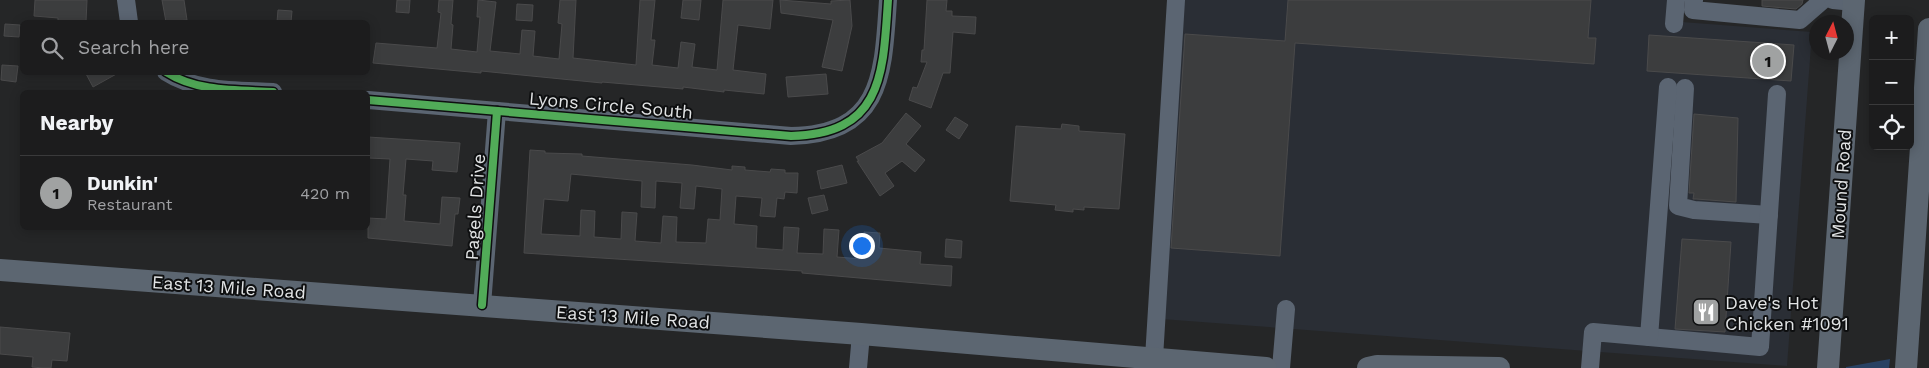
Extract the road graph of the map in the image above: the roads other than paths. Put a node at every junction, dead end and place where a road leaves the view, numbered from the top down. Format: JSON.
{"nodes":[{"id":1,"x":126,"y":0,"type":"edge"},
{"id":2,"x":888,"y":0,"type":"edge"},
{"id":3,"x":1176,"y":0,"type":"edge"},
{"id":4,"x":1676,"y":0,"type":"edge"},
{"id":5,"x":1694,"y":0,"type":"edge"},
{"id":6,"x":1822,"y":0,"type":"edge"},
{"id":7,"x":1847,"y":1,"type":"edge"},
{"id":8,"x":129,"y":20,"type":"edge"},
{"id":9,"x":1674,"y":24,"type":"dead end"},
{"id":10,"x":1929,"y":29,"type":"edge"},
{"id":11,"x":170,"y":75,"type":"edge"},
{"id":12,"x":247,"y":90,"type":"edge"},
{"id":13,"x":1777,"y":94,"type":"dead end"},
{"id":14,"x":370,"y":100,"type":"edge"},
{"id":15,"x":1926,"y":104,"type":"edge"},
{"id":16,"x":496,"y":111,"type":"junction"},
{"id":17,"x":1769,"y":215,"type":"junction"},
{"id":18,"x":1922,"y":221,"type":"edge"},
{"id":19,"x":0,"y":270,"type":"edge"},
{"id":20,"x":482,"y":306,"type":"junction"},
{"id":21,"x":1286,"y":309,"type":"dead end"},
{"id":22,"x":861,"y":334,"type":"junction"},
{"id":23,"x":1649,"y":337,"type":"junction"},
{"id":24,"x":1154,"y":358,"type":"junction"},
{"id":25,"x":858,"y":368,"type":"edge"},
{"id":26,"x":1266,"y":368,"type":"edge"},
{"id":27,"x":1281,"y":368,"type":"edge"},
{"id":28,"x":1368,"y":368,"type":"edge"},
{"id":29,"x":1499,"y":368,"type":"edge"},
{"id":30,"x":1590,"y":368,"type":"edge"},
{"id":31,"x":1828,"y":368,"type":"edge"},
{"id":32,"x":1906,"y":368,"type":"edge"}],
"edges":[{"from":1,"to":8,"type":"street"},
{"from":2,"to":16,"type":"street","name":"Lyons Circle South"},
{"from":3,"to":24,"type":"street"},
{"from":4,"to":9,"type":"street"},
{"from":5,"to":6,"type":"street"},
{"from":7,"to":31,"type":"main road","name":"Mound Road"},
{"from":10,"to":15,"type":"main road"},
{"from":11,"to":12,"type":"street"},
{"from":13,"to":17,"type":"street"},
{"from":14,"to":16,"type":"street","name":"Lyons Circle South"},
{"from":15,"to":18,"type":"main road"},
{"from":16,"to":20,"type":"street","name":"Pagels Drive"},
{"from":17,"to":23,"type":"street"},
{"from":17,"to":23,"type":"street"},
{"from":18,"to":32,"type":"main road"},
{"from":19,"to":20,"type":"main road","name":"East 13 Mile Road"},
{"from":20,"to":22,"type":"main road","name":"East 13 Mile Road"},
{"from":21,"to":27,"type":"street"},
{"from":22,"to":24,"type":"main road","name":"East 13 Mile Road"},
{"from":22,"to":25,"type":"street"},
{"from":23,"to":30,"type":"street"},
{"from":24,"to":26,"type":"main road","name":"East 13 Mile Road"},
{"from":28,"to":29,"type":"main road"}]}
